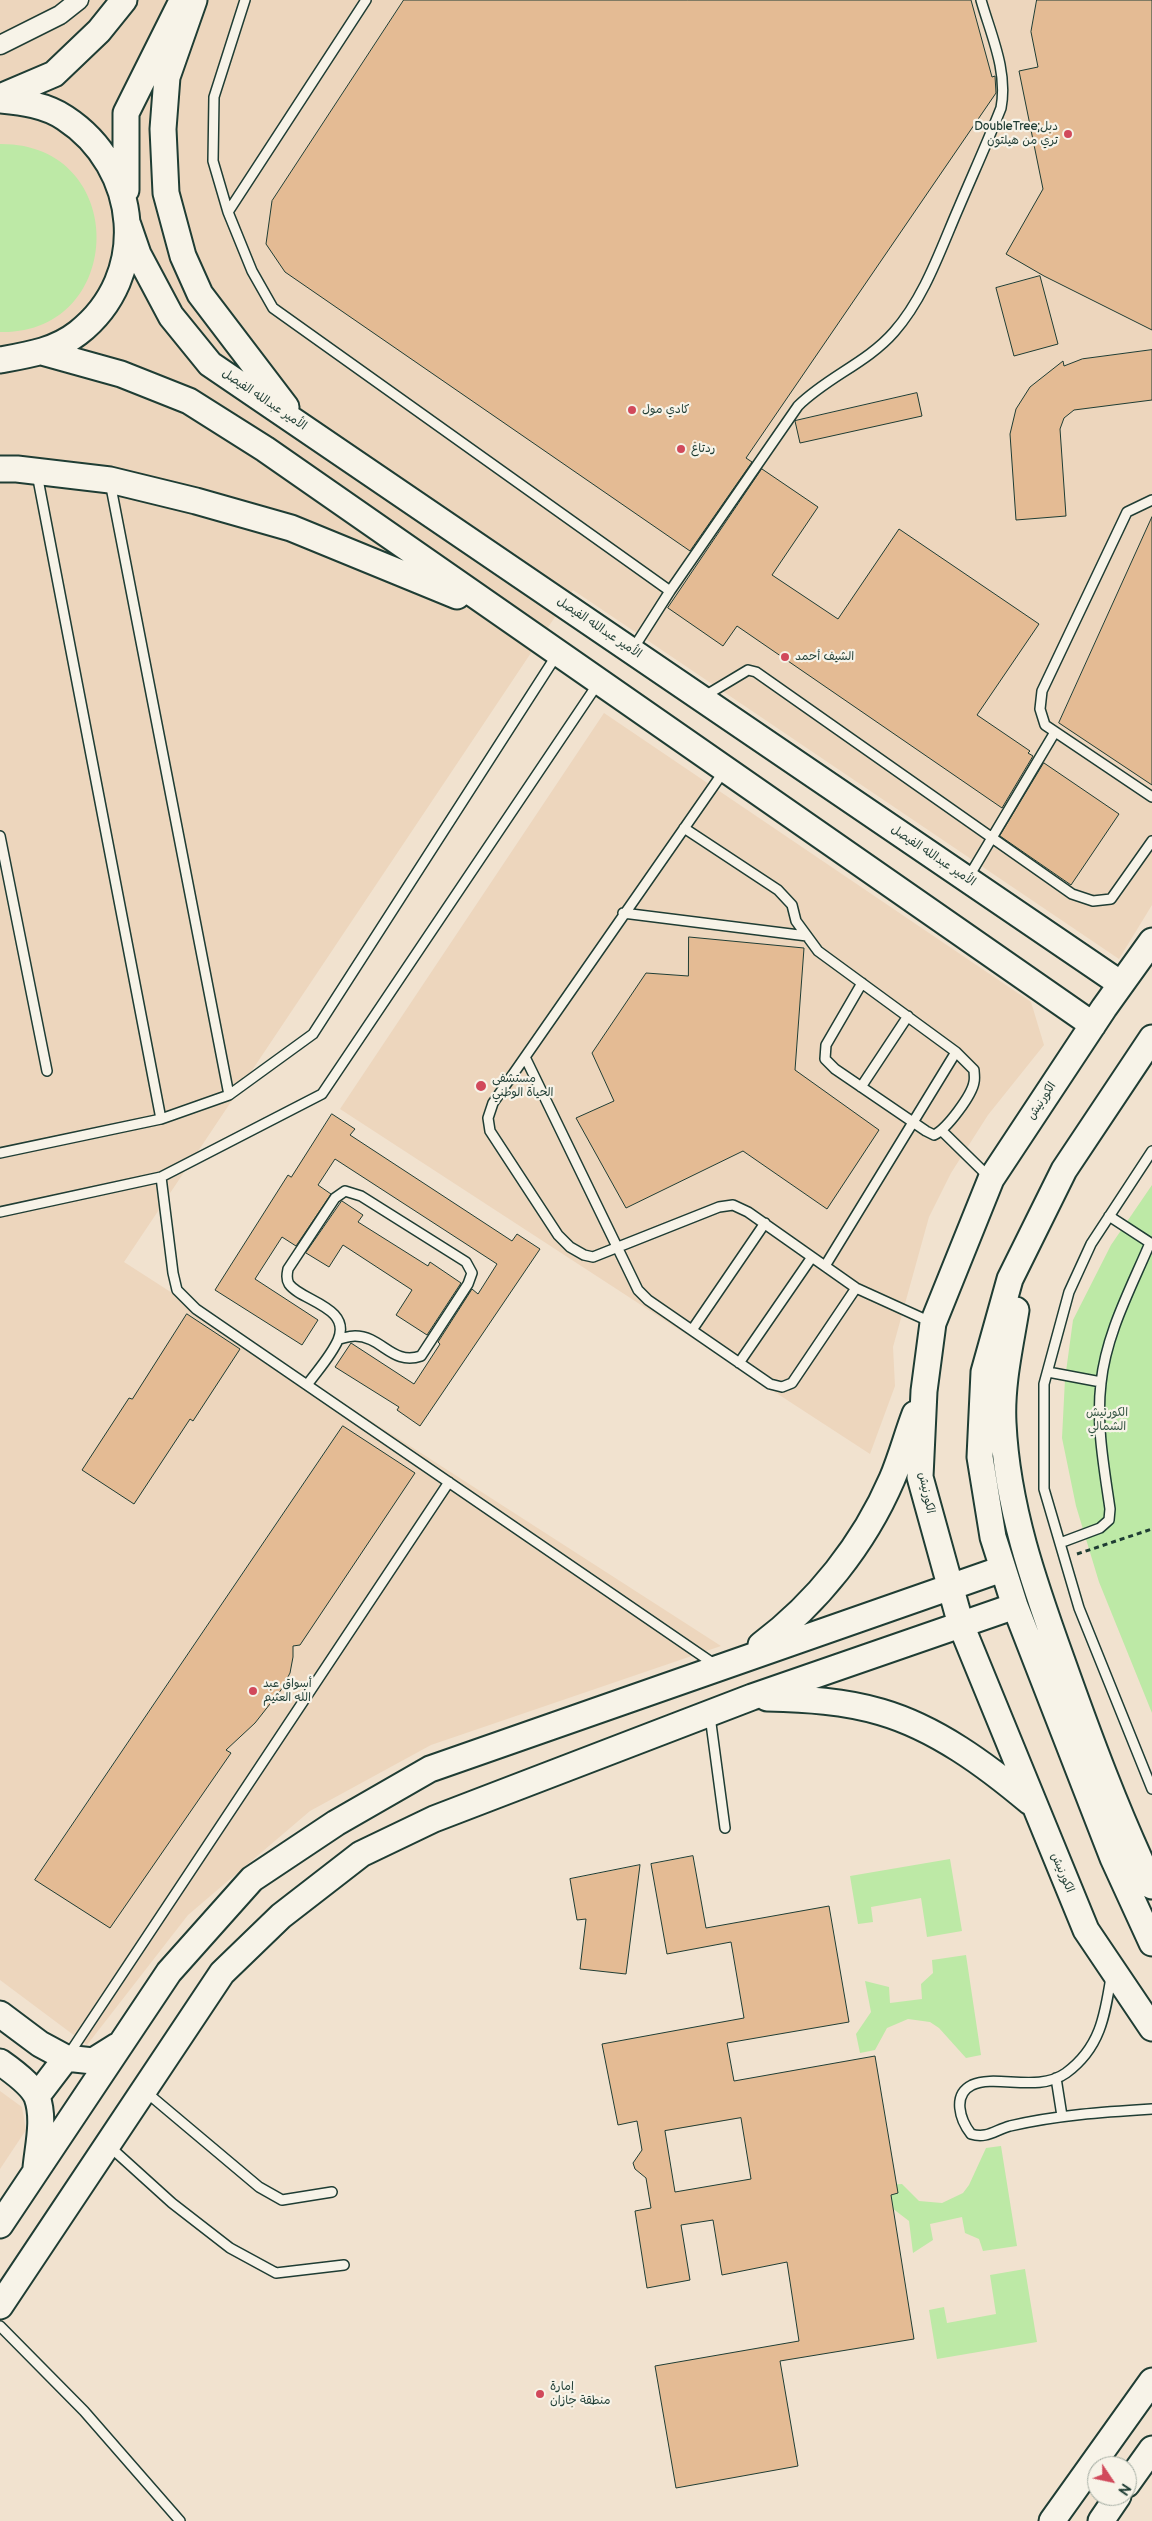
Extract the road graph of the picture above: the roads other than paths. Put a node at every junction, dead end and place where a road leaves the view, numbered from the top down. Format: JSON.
{"nodes":[{"id":1,"x":79,"y":0,"type":"edge"},
{"id":2,"x":124,"y":0,"type":"edge"},
{"id":3,"x":204,"y":0,"type":"edge"},
{"id":4,"x":246,"y":0,"type":"edge"},
{"id":5,"x":366,"y":0,"type":"edge"},
{"id":6,"x":981,"y":0,"type":"edge"},
{"id":7,"x":188,"y":7,"type":"edge"},
{"id":8,"x":0,"y":45,"type":"edge"},
{"id":9,"x":0,"y":98,"type":"edge"},
{"id":10,"x":228,"y":212,"type":"junction"},
{"id":11,"x":127,"y":215,"type":"junction"},
{"id":12,"x":42,"y":352,"type":"junction"},
{"id":13,"x":0,"y":360,"type":"edge"},
{"id":14,"x":298,"y":423,"type":"junction"},
{"id":15,"x":0,"y":469,"type":"edge"},
{"id":16,"x":36,"y":471,"type":"junction"},
{"id":17,"x":110,"y":480,"type":"junction"},
{"id":18,"x":1152,"y":500,"type":"edge"},
{"id":19,"x":670,"y":591,"type":"junction"},
{"id":20,"x":504,"y":615,"type":"junction"},
{"id":21,"x":632,"y":650,"type":"junction"},
{"id":22,"x":558,"y":653,"type":"junction"},
{"id":23,"x":599,"y":681,"type":"junction"},
{"id":24,"x":702,"y":698,"type":"junction"},
{"id":25,"x":1055,"y":732,"type":"junction"},
{"id":26,"x":725,"y":769,"type":"junction"},
{"id":27,"x":1152,"y":798,"type":"edge"},
{"id":28,"x":684,"y":828,"type":"junction"},
{"id":29,"x":0,"y":836,"type":"edge"},
{"id":30,"x":992,"y":838,"type":"junction"},
{"id":31,"x":1152,"y":841,"type":"edge"},
{"id":32,"x":4,"y":876,"type":"edge"},
{"id":33,"x":968,"y":879,"type":"junction"},
{"id":34,"x":623,"y":913,"type":"junction"},
{"id":35,"x":808,"y":936,"type":"junction"},
{"id":36,"x":1152,"y":940,"type":"edge"},
{"id":37,"x":862,"y":983,"type":"junction"},
{"id":38,"x":1121,"y":984,"type":"junction"},
{"id":39,"x":908,"y":1016,"type":"junction"},
{"id":40,"x":1093,"y":1025,"type":"junction"},
{"id":41,"x":1152,"y":1038,"type":"edge"},
{"id":42,"x":956,"y":1052,"type":"junction"},
{"id":43,"x":526,"y":1057,"type":"junction"},
{"id":44,"x":47,"y":1071,"type":"dead end"},
{"id":45,"x":861,"y":1087,"type":"junction"},
{"id":46,"x":229,"y":1095,"type":"junction"},
{"id":47,"x":161,"y":1119,"type":"junction"},
{"id":48,"x":914,"y":1123,"type":"junction"},
{"id":49,"x":942,"y":1131,"type":"junction"},
{"id":50,"x":1152,"y":1151,"type":"edge"},
{"id":51,"x":0,"y":1153,"type":"edge"},
{"id":52,"x":160,"y":1177,"type":"junction"},
{"id":53,"x":991,"y":1179,"type":"junction"},
{"id":54,"x":0,"y":1212,"type":"edge"},
{"id":55,"x":1042,"y":1216,"type":"junction"},
{"id":56,"x":1109,"y":1216,"type":"junction"},
{"id":57,"x":765,"y":1223,"type":"junction"},
{"id":58,"x":1151,"y":1244,"type":"edge"},
{"id":59,"x":618,"y":1247,"type":"junction"},
{"id":60,"x":812,"y":1257,"type":"junction"},
{"id":61,"x":825,"y":1266,"type":"junction"},
{"id":62,"x":856,"y":1288,"type":"junction"},
{"id":63,"x":933,"y":1323,"type":"junction"},
{"id":64,"x":692,"y":1330,"type":"junction"},
{"id":65,"x":339,"y":1339,"type":"junction"},
{"id":66,"x":739,"y":1363,"type":"junction"},
{"id":67,"x":1048,"y":1372,"type":"junction"},
{"id":68,"x":1101,"y":1382,"type":"junction"},
{"id":69,"x":307,"y":1385,"type":"junction"},
{"id":70,"x":924,"y":1390,"type":"junction"},
{"id":71,"x":448,"y":1482,"type":"junction"},
{"id":72,"x":1060,"y":1543,"type":"junction"},
{"id":73,"x":1002,"y":1569,"type":"junction"},
{"id":74,"x":949,"y":1587,"type":"junction"},
{"id":75,"x":1015,"y":1606,"type":"junction"},
{"id":76,"x":961,"y":1625,"type":"junction"},
{"id":77,"x":731,"y":1663,"type":"junction"},
{"id":78,"x":752,"y":1697,"type":"junction"},
{"id":79,"x":710,"y":1713,"type":"junction"},
{"id":80,"x":1152,"y":1790,"type":"edge"},
{"id":81,"x":1033,"y":1804,"type":"junction"},
{"id":82,"x":726,"y":1828,"type":"dead end"},
{"id":83,"x":1152,"y":1886,"type":"edge"},
{"id":84,"x":1152,"y":1943,"type":"edge"},
{"id":85,"x":1112,"y":1969,"type":"junction"},
{"id":86,"x":0,"y":2014,"type":"edge"},
{"id":87,"x":1152,"y":2028,"type":"edge"},
{"id":88,"x":122,"y":2043,"type":"junction"},
{"id":89,"x":66,"y":2058,"type":"junction"},
{"id":90,"x":0,"y":2062,"type":"edge"},
{"id":91,"x":1056,"y":2078,"type":"junction"},
{"id":92,"x":143,"y":2089,"type":"junction"},
{"id":93,"x":37,"y":2096,"type":"junction"},
{"id":94,"x":1152,"y":2109,"type":"edge"},
{"id":95,"x":1062,"y":2116,"type":"junction"},
{"id":96,"x":106,"y":2144,"type":"junction"},
{"id":97,"x":35,"y":2172,"type":"junction"},
{"id":98,"x":332,"y":2192,"type":"dead end"},
{"id":99,"x":0,"y":2225,"type":"edge"},
{"id":100,"x":344,"y":2265,"type":"dead end"},
{"id":101,"x":0,"y":2306,"type":"edge"},
{"id":102,"x":0,"y":2326,"type":"edge"},
{"id":103,"x":1152,"y":2381,"type":"edge"},
{"id":104,"x":1152,"y":2449,"type":"edge"},
{"id":105,"x":1137,"y":2470,"type":"edge"},
{"id":106,"x":1111,"y":2506,"type":"edge"},
{"id":107,"x":180,"y":2521,"type":"edge"},
{"id":108,"x":1052,"y":2521,"type":"edge"},
{"id":109,"x":1101,"y":2521,"type":"edge"}],
"edges":[{"from":1,"to":8,"type":"street"},
{"from":2,"to":9,"type":"street"},
{"from":3,"to":7,"type":"lane"},
{"from":4,"to":10,"type":"lane"},
{"from":5,"to":10,"type":"lane"},
{"from":6,"to":19,"type":"lane"},
{"from":7,"to":11,"type":"street"},
{"from":7,"to":14,"type":"street"},
{"from":9,"to":11,"type":"street","name":"الأمير عبدالله الفيصل"},
{"from":10,"to":19,"type":"lane"},
{"from":11,"to":12,"type":"street"},
{"from":11,"to":14,"type":"street","name":"الأمير عبدالله الفيصل"},
{"from":12,"to":13,"type":"street"},
{"from":12,"to":20,"type":"street"},
{"from":14,"to":21,"type":"street","name":"الأمير عبدالله الفيصل"},
{"from":15,"to":16,"type":"street"},
{"from":16,"to":17,"type":"street"},
{"from":16,"to":47,"type":"lane"},
{"from":17,"to":20,"type":"street"},
{"from":17,"to":46,"type":"lane"},
{"from":18,"to":25,"type":"lane"},
{"from":19,"to":21,"type":"lane"},
{"from":20,"to":22,"type":"street"},
{"from":21,"to":24,"type":"street","name":"الأمير عبدالله الفيصل"},
{"from":22,"to":23,"type":"street"},
{"from":22,"to":46,"type":"lane"},
{"from":23,"to":26,"type":"street"},
{"from":23,"to":52,"type":"lane"},
{"from":24,"to":30,"type":"lane"},
{"from":24,"to":33,"type":"street","name":"الأمير عبدالله الفيصل"},
{"from":25,"to":27,"type":"lane"},
{"from":25,"to":30,"type":"lane"},
{"from":26,"to":28,"type":"lane"},
{"from":26,"to":40,"type":"street"},
{"from":28,"to":34,"type":"lane"},
{"from":28,"to":35,"type":"lane"},
{"from":29,"to":32,"type":"lane"},
{"from":30,"to":31,"type":"lane"},
{"from":30,"to":33,"type":"lane"},
{"from":32,"to":44,"type":"lane"},
{"from":33,"to":38,"type":"street","name":"الأمير عبدالله الفيصل"},
{"from":34,"to":35,"type":"lane"},
{"from":34,"to":43,"type":"lane"},
{"from":35,"to":37,"type":"lane"},
{"from":36,"to":38,"type":"street","name":"الكورنيش"},
{"from":37,"to":39,"type":"lane"},
{"from":37,"to":45,"type":"lane"},
{"from":38,"to":40,"type":"street","name":"الكورنيش"},
{"from":39,"to":42,"type":"lane"},
{"from":39,"to":45,"type":"lane"},
{"from":40,"to":53,"type":"street","name":"الكورنيش"},
{"from":41,"to":55,"type":"street"},
{"from":42,"to":48,"type":"lane"},
{"from":42,"to":49,"type":"lane"},
{"from":43,"to":59,"type":"lane"},
{"from":43,"to":59,"type":"lane"},
{"from":45,"to":48,"type":"lane"},
{"from":46,"to":47,"type":"lane"},
{"from":47,"to":51,"type":"lane"},
{"from":48,"to":49,"type":"lane"},
{"from":48,"to":61,"type":"lane"},
{"from":49,"to":53,"type":"lane"},
{"from":50,"to":56,"type":"lane"},
{"from":52,"to":54,"type":"lane"},
{"from":52,"to":69,"type":"lane"},
{"from":53,"to":63,"type":"street","name":"الكورنيش"},
{"from":55,"to":73,"type":"street"},
{"from":55,"to":83,"type":"street"},
{"from":56,"to":58,"type":"lane"},
{"from":56,"to":67,"type":"lane"},
{"from":57,"to":59,"type":"lane"},
{"from":57,"to":60,"type":"lane"},
{"from":57,"to":64,"type":"lane"},
{"from":58,"to":68,"type":"lane"},
{"from":59,"to":64,"type":"lane"},
{"from":60,"to":61,"type":"lane"},
{"from":60,"to":66,"type":"lane"},
{"from":61,"to":62,"type":"lane"},
{"from":62,"to":63,"type":"lane"},
{"from":62,"to":66,"type":"lane"},
{"from":63,"to":70,"type":"street","name":"الكورنيش"},
{"from":64,"to":66,"type":"lane"},
{"from":65,"to":65,"type":"lane"},
{"from":65,"to":69,"type":"lane"},
{"from":67,"to":68,"type":"lane"},
{"from":67,"to":72,"type":"lane"},
{"from":68,"to":72,"type":"lane"},
{"from":69,"to":71,"type":"lane"},
{"from":70,"to":74,"type":"street","name":"الكورنيش"},
{"from":70,"to":77,"type":"street"},
{"from":71,"to":77,"type":"lane"},
{"from":71,"to":89,"type":"lane"},
{"from":72,"to":80,"type":"lane"},
{"from":73,"to":74,"type":"street"},
{"from":73,"to":75,"type":"street"},
{"from":74,"to":76,"type":"street","name":"الكورنيش"},
{"from":74,"to":77,"type":"street"},
{"from":75,"to":76,"type":"street"},
{"from":75,"to":84,"type":"street"},
{"from":76,"to":78,"type":"street"},
{"from":76,"to":81,"type":"street","name":"الكورنيش"},
{"from":77,"to":88,"type":"street"},
{"from":78,"to":79,"type":"street"},
{"from":78,"to":81,"type":"street"},
{"from":79,"to":82,"type":"lane"},
{"from":79,"to":92,"type":"street"},
{"from":81,"to":85,"type":"street","name":"الكورنيش"},
{"from":85,"to":87,"type":"street","name":"الكورنيش"},
{"from":85,"to":91,"type":"lane"},
{"from":86,"to":89,"type":"street"},
{"from":88,"to":89,"type":"street"},
{"from":88,"to":97,"type":"street"},
{"from":89,"to":93,"type":"street"},
{"from":90,"to":93,"type":"street"},
{"from":91,"to":95,"type":"lane"},
{"from":91,"to":95,"type":"lane"},
{"from":92,"to":96,"type":"street"},
{"from":92,"to":98,"type":"lane"},
{"from":93,"to":97,"type":"street"},
{"from":94,"to":95,"type":"lane"},
{"from":96,"to":100,"type":"lane"},
{"from":96,"to":101,"type":"street"},
{"from":97,"to":99,"type":"street"},
{"from":102,"to":107,"type":"lane"},
{"from":103,"to":108,"type":"street"},
{"from":104,"to":105,"type":"street"},
{"from":106,"to":109,"type":"street"}]}
